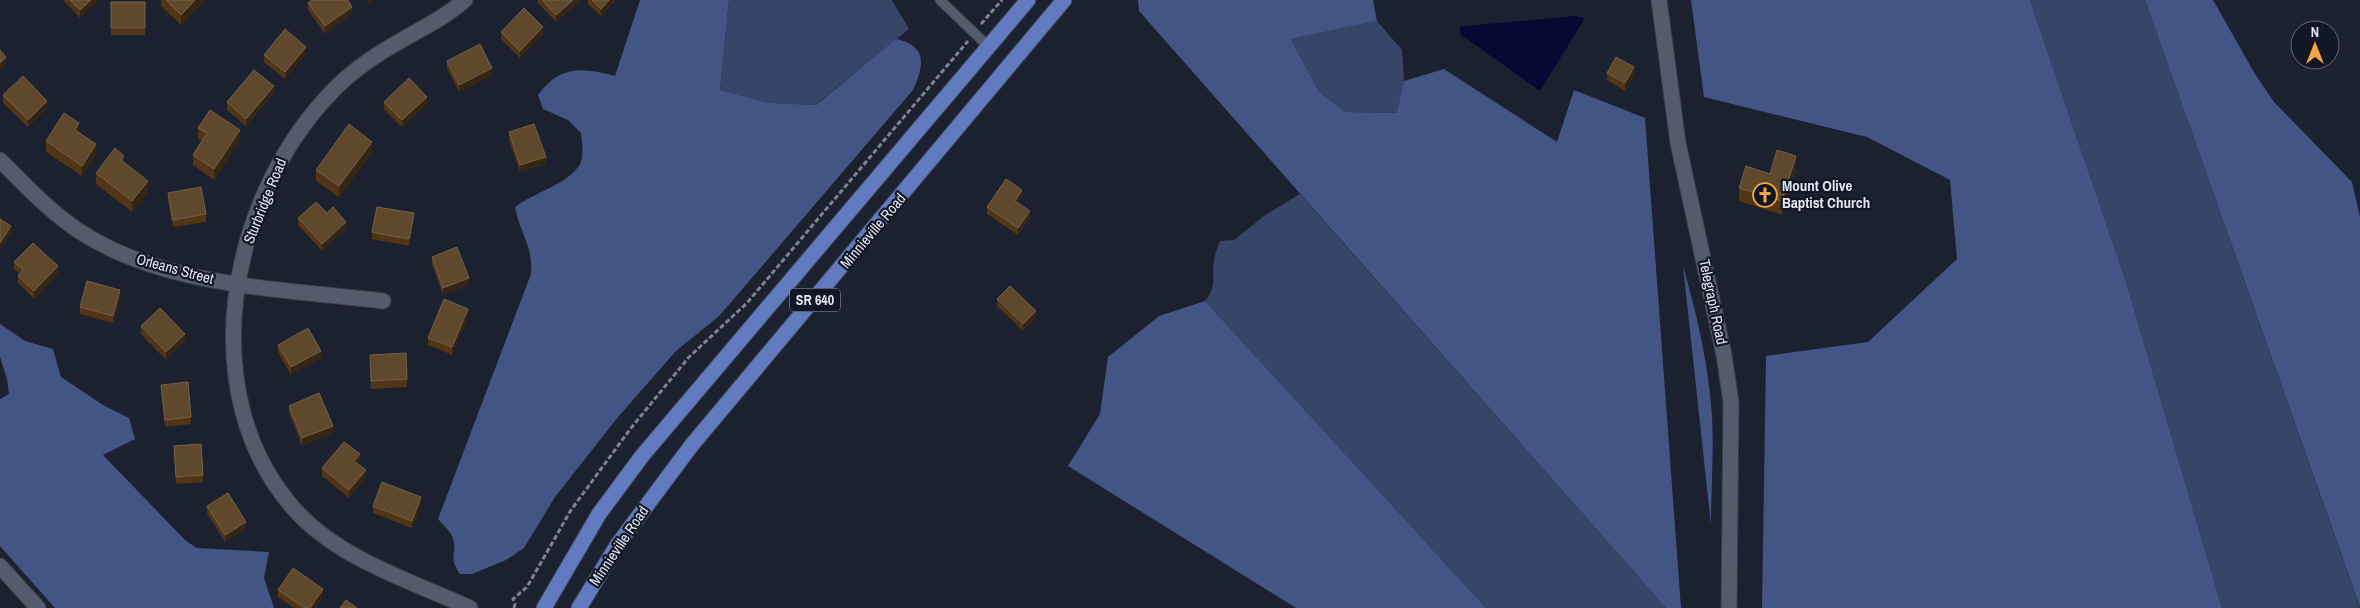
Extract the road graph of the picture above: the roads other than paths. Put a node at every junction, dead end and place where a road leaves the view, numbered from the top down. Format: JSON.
{"nodes":[{"id":1,"x":465,"y":0,"type":"edge"},
{"id":2,"x":940,"y":0,"type":"edge"},
{"id":3,"x":1028,"y":0,"type":"edge"},
{"id":4,"x":1064,"y":0,"type":"edge"},
{"id":5,"x":1659,"y":0,"type":"edge"},
{"id":6,"x":989,"y":47,"type":"junction"},
{"id":7,"x":0,"y":160,"type":"edge"},
{"id":8,"x":238,"y":284,"type":"junction"},
{"id":9,"x":383,"y":301,"type":"dead end"},
{"id":10,"x":0,"y":566,"type":"edge"},
{"id":11,"x":38,"y":608,"type":"edge"},
{"id":12,"x":470,"y":608,"type":"edge"},
{"id":13,"x":544,"y":608,"type":"edge"},
{"id":14,"x":579,"y":608,"type":"edge"},
{"id":15,"x":1729,"y":608,"type":"edge"}],
"edges":[{"from":1,"to":8,"type":"street","name":"Sturbridge Road"},
{"from":2,"to":6,"type":"lane"},
{"from":3,"to":6,"type":"main road","name":"Minnieville Road","number":"SR 640"},
{"from":4,"to":14,"type":"main road","name":"Minnieville Road","number":"SR 640"},
{"from":5,"to":15,"type":"street","name":"Telegraph Road"},
{"from":6,"to":13,"type":"main road","name":"Minnieville Road","number":"SR 640"},
{"from":7,"to":8,"type":"street","name":"Orleans Street"},
{"from":8,"to":9,"type":"street","name":"Orleans Street"},
{"from":8,"to":12,"type":"street","name":"Sturbridge Road"},
{"from":10,"to":11,"type":"street"}]}
